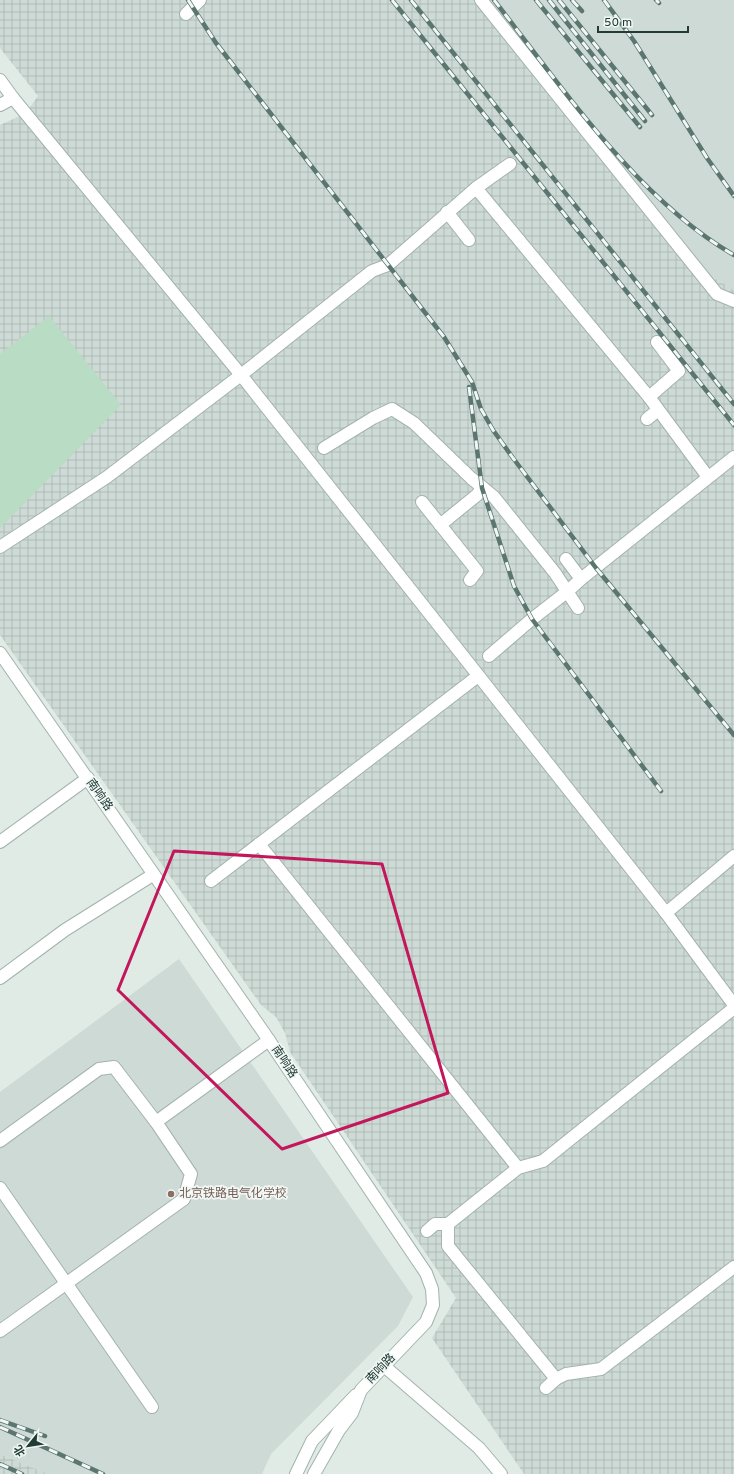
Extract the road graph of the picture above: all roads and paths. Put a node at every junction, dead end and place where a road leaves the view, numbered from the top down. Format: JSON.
{"nodes":[{"id":1,"x":200,"y":0,"type":"edge"},
{"id":2,"x":481,"y":0,"type":"edge"},
{"id":3,"x":186,"y":14,"type":"dead end"},
{"id":4,"x":0,"y":80,"type":"edge"},
{"id":5,"x":13,"y":98,"type":"junction"},
{"id":6,"x":0,"y":105,"type":"edge"},
{"id":7,"x":510,"y":164,"type":"dead end"},
{"id":8,"x":476,"y":188,"type":"junction"},
{"id":9,"x":447,"y":212,"type":"junction"},
{"id":10,"x":469,"y":240,"type":"dead end"},
{"id":11,"x":734,"y":300,"type":"edge"},
{"id":12,"x":656,"y":342,"type":"dead end"},
{"id":13,"x":241,"y":375,"type":"junction"},
{"id":14,"x":649,"y":397,"type":"junction"},
{"id":15,"x":658,"y":410,"type":"junction"},
{"id":16,"x":647,"y":418,"type":"dead end"},
{"id":17,"x":324,"y":448,"type":"dead end"},
{"id":18,"x":734,"y":457,"type":"edge"},
{"id":19,"x":708,"y":478,"type":"junction"},
{"id":20,"x":482,"y":488,"type":"junction"},
{"id":21,"x":422,"y":502,"type":"dead end"},
{"id":22,"x":440,"y":525,"type":"junction"},
{"id":23,"x":0,"y":547,"type":"edge"},
{"id":24,"x":566,"y":559,"type":"dead end"},
{"id":25,"x":581,"y":579,"type":"junction"},
{"id":26,"x":470,"y":580,"type":"dead end"},
{"id":27,"x":568,"y":591,"type":"junction"},
{"id":28,"x":578,"y":608,"type":"dead end"},
{"id":29,"x":0,"y":653,"type":"edge"},
{"id":30,"x":489,"y":656,"type":"dead end"},
{"id":31,"x":478,"y":676,"type":"junction"},
{"id":32,"x":88,"y":778,"type":"junction"},
{"id":33,"x":0,"y":842,"type":"edge"},
{"id":34,"x":259,"y":844,"type":"junction"},
{"id":35,"x":734,"y":856,"type":"edge"},
{"id":36,"x":151,"y":876,"type":"dead end"},
{"id":37,"x":211,"y":880,"type":"dead end"},
{"id":38,"x":666,"y":913,"type":"junction"},
{"id":39,"x":0,"y":978,"type":"edge"},
{"id":40,"x":734,"y":1005,"type":"edge"},
{"id":41,"x":734,"y":1008,"type":"edge"},
{"id":42,"x":269,"y":1040,"type":"junction"},
{"id":43,"x":156,"y":1122,"type":"junction"},
{"id":44,"x":0,"y":1141,"type":"edge"},
{"id":45,"x":518,"y":1168,"type":"junction"},
{"id":46,"x":0,"y":1188,"type":"edge"},
{"id":47,"x":448,"y":1224,"type":"junction"},
{"id":48,"x":427,"y":1231,"type":"dead end"},
{"id":49,"x":734,"y":1267,"type":"edge"},
{"id":50,"x":66,"y":1284,"type":"junction"},
{"id":51,"x":0,"y":1330,"type":"edge"},
{"id":52,"x":384,"y":1366,"type":"junction"},
{"id":53,"x":556,"y":1379,"type":"junction"},
{"id":54,"x":546,"y":1388,"type":"dead end"},
{"id":55,"x":361,"y":1390,"type":"junction"},
{"id":56,"x":152,"y":1407,"type":"dead end"},
{"id":57,"x":296,"y":1474,"type":"edge"},
{"id":58,"x":314,"y":1474,"type":"edge"},
{"id":59,"x":501,"y":1474,"type":"edge"}],
"edges":[{"from":1,"to":3,"type":"street"},
{"from":2,"to":11,"type":"street"},
{"from":4,"to":5,"type":"street"},
{"from":5,"to":6,"type":"street"},
{"from":5,"to":13,"type":"street"},
{"from":7,"to":8,"type":"street"},
{"from":8,"to":9,"type":"street"},
{"from":8,"to":14,"type":"street"},
{"from":9,"to":10,"type":"street"},
{"from":9,"to":13,"type":"street"},
{"from":12,"to":14,"type":"street"},
{"from":13,"to":23,"type":"street"},
{"from":13,"to":31,"type":"street"},
{"from":14,"to":15,"type":"street"},
{"from":15,"to":16,"type":"street"},
{"from":15,"to":19,"type":"street"},
{"from":17,"to":20,"type":"street"},
{"from":18,"to":19,"type":"street"},
{"from":19,"to":25,"type":"street"},
{"from":20,"to":22,"type":"street"},
{"from":20,"to":27,"type":"street"},
{"from":21,"to":22,"type":"street"},
{"from":22,"to":26,"type":"street"},
{"from":24,"to":25,"type":"street"},
{"from":25,"to":27,"type":"street"},
{"from":27,"to":28,"type":"street"},
{"from":27,"to":30,"type":"street"},
{"from":29,"to":32,"type":"street","name":"南响路"},
{"from":31,"to":34,"type":"street"},
{"from":31,"to":38,"type":"street"},
{"from":32,"to":33,"type":"street"},
{"from":32,"to":42,"type":"street","name":"南响路"},
{"from":34,"to":37,"type":"street"},
{"from":34,"to":45,"type":"street"},
{"from":35,"to":38,"type":"street"},
{"from":36,"to":39,"type":"street"},
{"from":38,"to":40,"type":"street"},
{"from":41,"to":45,"type":"street"},
{"from":42,"to":43,"type":"street"},
{"from":42,"to":52,"type":"street","name":"南响路"},
{"from":43,"to":44,"type":"street"},
{"from":43,"to":50,"type":"street"},
{"from":45,"to":47,"type":"street"},
{"from":46,"to":50,"type":"street"},
{"from":47,"to":48,"type":"street"},
{"from":47,"to":53,"type":"street"},
{"from":49,"to":53,"type":"street"},
{"from":50,"to":51,"type":"street"},
{"from":50,"to":56,"type":"street"},
{"from":52,"to":55,"type":"street","name":"南响路"},
{"from":52,"to":59,"type":"street"},
{"from":53,"to":54,"type":"street"},
{"from":55,"to":57,"type":"street"},
{"from":55,"to":58,"type":"street","name":"南响路"}]}
